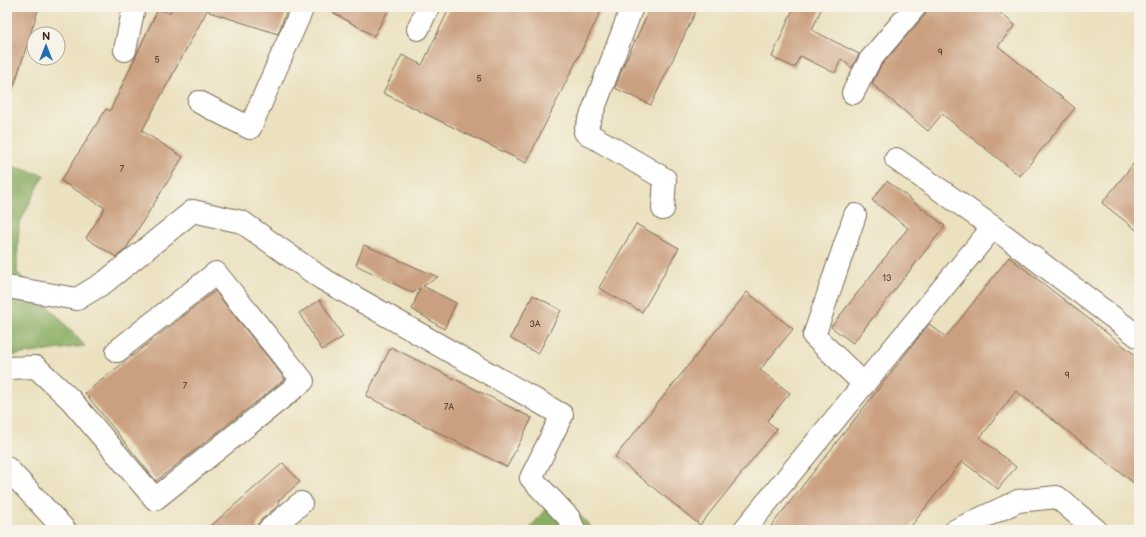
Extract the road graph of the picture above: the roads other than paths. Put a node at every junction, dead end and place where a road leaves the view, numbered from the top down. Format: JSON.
{"nodes":[{"id":1,"x":134,"y":7,"type":"edge"},
{"id":2,"x":303,"y":7,"type":"edge"},
{"id":3,"x":428,"y":7,"type":"edge"},
{"id":4,"x":632,"y":7,"type":"edge"},
{"id":5,"x":915,"y":7,"type":"edge"},
{"id":6,"x":418,"y":29,"type":"dead end"},
{"id":7,"x":125,"y":50,"type":"dead end"},
{"id":8,"x":853,"y":93,"type":"dead end"},
{"id":9,"x":199,"y":102,"type":"dead end"},
{"id":10,"x":896,"y":159,"type":"dead end"},
{"id":11,"x":663,"y":209,"type":"dead end"},
{"id":12,"x":855,"y":215,"type":"dead end"},
{"id":13,"x":993,"y":226,"type":"junction"},
{"id":14,"x":7,"y":287,"type":"edge"},
{"id":15,"x":1139,"y":336,"type":"edge"},
{"id":16,"x":117,"y":351,"type":"dead end"},
{"id":17,"x":7,"y":368,"type":"edge"},
{"id":18,"x":864,"y":384,"type":"junction"},
{"id":19,"x":7,"y":468,"type":"edge"},
{"id":20,"x":301,"y":503,"type":"dead end"},
{"id":21,"x":65,"y":530,"type":"edge"},
{"id":22,"x":269,"y":530,"type":"edge"},
{"id":23,"x":574,"y":530,"type":"edge"},
{"id":24,"x":744,"y":530,"type":"edge"},
{"id":25,"x":956,"y":530,"type":"edge"},
{"id":26,"x":1096,"y":530,"type":"edge"}],
"edges":[{"from":1,"to":7,"type":"street"},
{"from":2,"to":9,"type":"street"},
{"from":3,"to":6,"type":"street"},
{"from":4,"to":11,"type":"street"},
{"from":5,"to":8,"type":"street"},
{"from":10,"to":13,"type":"street"},
{"from":12,"to":18,"type":"street"},
{"from":13,"to":15,"type":"street"},
{"from":13,"to":18,"type":"street"},
{"from":14,"to":23,"type":"street"},
{"from":16,"to":17,"type":"street"},
{"from":18,"to":24,"type":"street"},
{"from":19,"to":21,"type":"street"},
{"from":20,"to":22,"type":"street"},
{"from":25,"to":26,"type":"street"}]}
